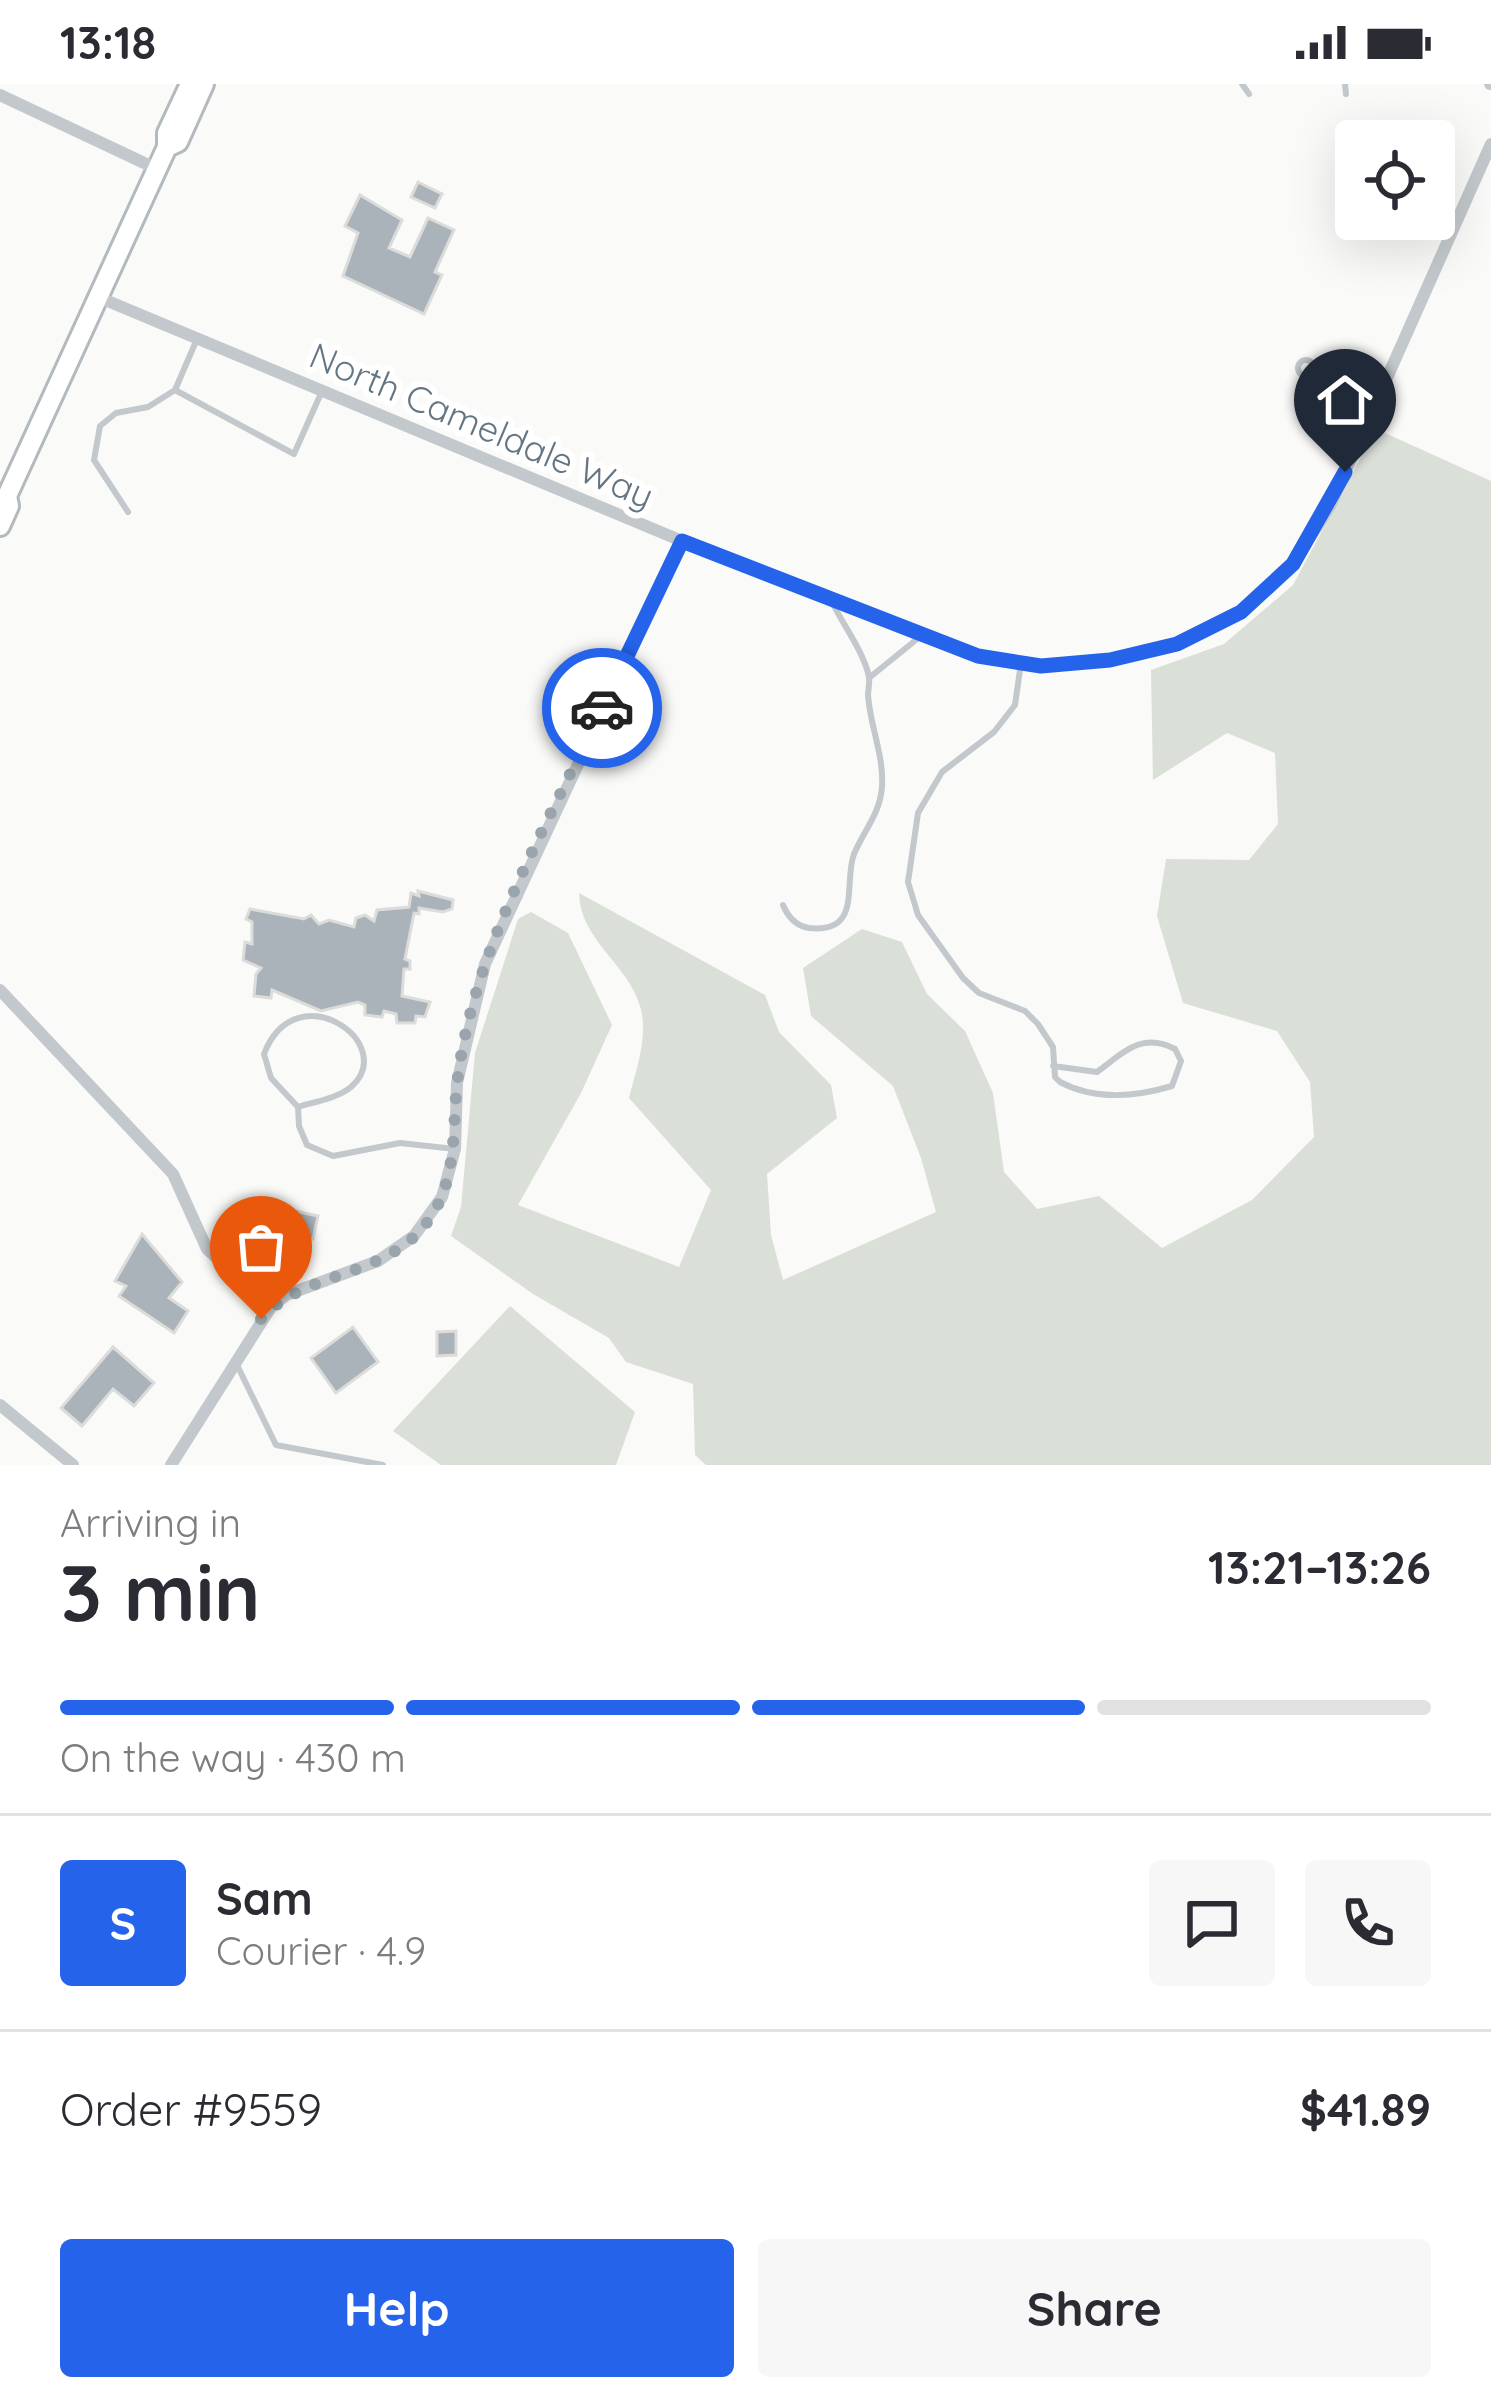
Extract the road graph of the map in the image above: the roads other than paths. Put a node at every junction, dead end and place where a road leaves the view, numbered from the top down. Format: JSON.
{"nodes":[{"id":1,"x":190,"y":84,"type":"edge"},
{"id":2,"x":204,"y":84,"type":"edge"},
{"id":3,"x":1242,"y":84,"type":"edge"},
{"id":4,"x":1345,"y":84,"type":"edge"},
{"id":5,"x":1249,"y":94,"type":"dead end"},
{"id":6,"x":1346,"y":94,"type":"dead end"},
{"id":7,"x":0,"y":95,"type":"edge"},
{"id":8,"x":1491,"y":144,"type":"edge"},
{"id":9,"x":167,"y":147,"type":"junction"},
{"id":10,"x":157,"y":169,"type":"junction"},
{"id":11,"x":98,"y":297,"type":"junction"},
{"id":12,"x":197,"y":339,"type":"junction"},
{"id":13,"x":1314,"y":369,"type":"dead end"},
{"id":14,"x":1390,"y":373,"type":"junction"},
{"id":15,"x":175,"y":390,"type":"junction"},
{"id":16,"x":322,"y":391,"type":"junction"},
{"id":17,"x":3,"y":497,"type":"edge"},
{"id":18,"x":128,"y":512,"type":"dead end"},
{"id":19,"x":0,"y":526,"type":"edge"},
{"id":20,"x":682,"y":541,"type":"junction"},
{"id":21,"x":831,"y":598,"type":"junction"},
{"id":22,"x":923,"y":634,"type":"junction"},
{"id":23,"x":1021,"y":663,"type":"junction"},
{"id":24,"x":869,"y":678,"type":"junction"},
{"id":25,"x":783,"y":905,"type":"dead end"},
{"id":26,"x":0,"y":990,"type":"edge"},
{"id":27,"x":1053,"y":1066,"type":"junction"},
{"id":28,"x":298,"y":1108,"type":"junction"},
{"id":29,"x":454,"y":1148,"type":"junction"},
{"id":30,"x":271,"y":1307,"type":"junction"},
{"id":31,"x":235,"y":1360,"type":"junction"},
{"id":32,"x":0,"y":1405,"type":"edge"},
{"id":33,"x":73,"y":1465,"type":"edge"},
{"id":34,"x":171,"y":1465,"type":"edge"},
{"id":35,"x":383,"y":1465,"type":"edge"}],
"edges":[{"from":1,"to":9,"type":"street"},
{"from":2,"to":9,"type":"street"},
{"from":3,"to":5,"type":"lane"},
{"from":4,"to":6,"type":"lane"},
{"from":7,"to":10,"type":"street"},
{"from":8,"to":14,"type":"street","name":"North Cameldale Way"},
{"from":9,"to":10,"type":"street"},
{"from":10,"to":11,"type":"street"},
{"from":11,"to":12,"type":"street","name":"North Cameldale Way"},
{"from":11,"to":17,"type":"street"},
{"from":12,"to":15,"type":"lane"},
{"from":12,"to":16,"type":"street","name":"North Cameldale Way"},
{"from":13,"to":14,"type":"lane"},
{"from":14,"to":23,"type":"street","name":"North Cameldale Way"},
{"from":15,"to":16,"type":"lane"},
{"from":15,"to":18,"type":"lane"},
{"from":16,"to":20,"type":"street","name":"North Cameldale Way"},
{"from":17,"to":19,"type":"street"},
{"from":20,"to":21,"type":"street","name":"North Cameldale Way"},
{"from":20,"to":29,"type":"street"},
{"from":21,"to":22,"type":"street","name":"North Cameldale Way"},
{"from":21,"to":24,"type":"lane"},
{"from":22,"to":23,"type":"street","name":"North Cameldale Way"},
{"from":22,"to":24,"type":"lane"},
{"from":23,"to":27,"type":"lane"},
{"from":24,"to":25,"type":"lane"},
{"from":26,"to":30,"type":"street"},
{"from":27,"to":27,"type":"lane"},
{"from":28,"to":28,"type":"lane"},
{"from":28,"to":29,"type":"lane"},
{"from":29,"to":30,"type":"street"},
{"from":30,"to":31,"type":"street"},
{"from":31,"to":34,"type":"street"},
{"from":31,"to":35,"type":"lane"},
{"from":32,"to":33,"type":"street"}]}
